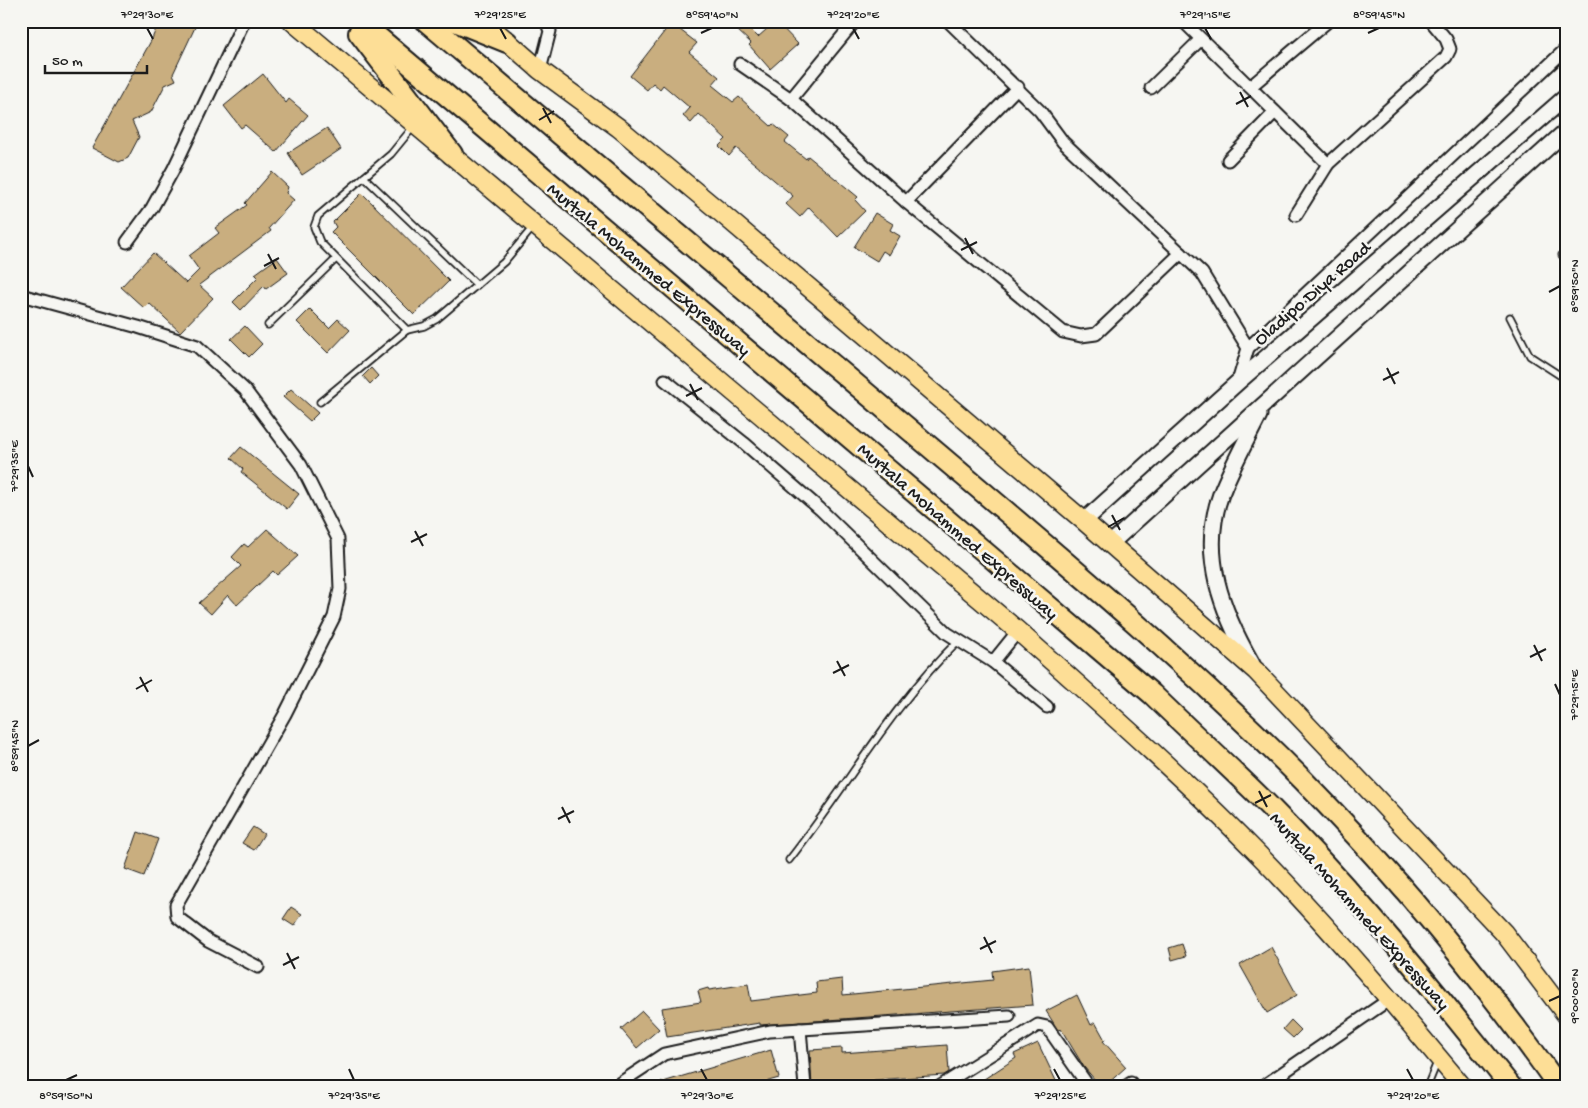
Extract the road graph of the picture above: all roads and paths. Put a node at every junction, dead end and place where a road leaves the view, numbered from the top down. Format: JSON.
{"nodes":[{"id":1,"x":244,"y":21,"type":"edge"},
{"id":2,"x":292,"y":21,"type":"edge"},
{"id":3,"x":350,"y":21,"type":"edge"},
{"id":4,"x":359,"y":21,"type":"edge"},
{"id":5,"x":426,"y":21,"type":"edge"},
{"id":6,"x":454,"y":21,"type":"edge"},
{"id":7,"x":484,"y":21,"type":"edge"},
{"id":8,"x":546,"y":21,"type":"edge"},
{"id":9,"x":855,"y":21,"type":"edge"},
{"id":10,"x":948,"y":21,"type":"edge"},
{"id":11,"x":1183,"y":21,"type":"edge"},
{"id":12,"x":1328,"y":21,"type":"edge"},
{"id":13,"x":1431,"y":21,"type":"edge"},
{"id":14,"x":1201,"y":39,"type":"junction"},
{"id":15,"x":507,"y":42,"type":"junction"},
{"id":16,"x":1567,"y":48,"type":"edge"},
{"id":17,"x":740,"y":64,"type":"dead end"},
{"id":18,"x":540,"y":70,"type":"junction"},
{"id":19,"x":1018,"y":87,"type":"junction"},
{"id":20,"x":1250,"y":87,"type":"junction"},
{"id":21,"x":1150,"y":88,"type":"dead end"},
{"id":22,"x":1567,"y":96,"type":"edge"},
{"id":23,"x":791,"y":98,"type":"junction"},
{"id":24,"x":1275,"y":112,"type":"junction"},
{"id":25,"x":415,"y":124,"type":"junction"},
{"id":26,"x":1567,"y":130,"type":"edge"},
{"id":27,"x":452,"y":154,"type":"junction"},
{"id":28,"x":1228,"y":160,"type":"dead end"},
{"id":29,"x":1328,"y":164,"type":"junction"},
{"id":30,"x":364,"y":177,"type":"junction"},
{"id":31,"x":906,"y":202,"type":"junction"},
{"id":32,"x":1296,"y":215,"type":"dead end"},
{"id":33,"x":536,"y":225,"type":"junction"},
{"id":34,"x":127,"y":242,"type":"dead end"},
{"id":35,"x":1180,"y":253,"type":"junction"},
{"id":36,"x":336,"y":258,"type":"junction"},
{"id":37,"x":477,"y":284,"type":"junction"},
{"id":38,"x":21,"y":295,"type":"edge"},
{"id":39,"x":1510,"y":317,"type":"dead end"},
{"id":40,"x":268,"y":325,"type":"dead end"},
{"id":41,"x":407,"y":330,"type":"junction"},
{"id":42,"x":1248,"y":348,"type":"junction"},
{"id":43,"x":665,"y":380,"type":"dead end"},
{"id":44,"x":1567,"y":380,"type":"edge"},
{"id":45,"x":1238,"y":382,"type":"junction"},
{"id":46,"x":320,"y":402,"type":"dead end"},
{"id":47,"x":1263,"y":406,"type":"junction"},
{"id":48,"x":1084,"y":521,"type":"junction"},
{"id":49,"x":1110,"y":544,"type":"junction"},
{"id":50,"x":1018,"y":631,"type":"junction"},
{"id":51,"x":958,"y":641,"type":"junction"},
{"id":52,"x":993,"y":662,"type":"junction"},
{"id":53,"x":1256,"y":672,"type":"junction"},
{"id":54,"x":1047,"y":707,"type":"dead end"},
{"id":55,"x":789,"y":860,"type":"dead end"},
{"id":56,"x":258,"y":967,"type":"dead end"},
{"id":57,"x":1390,"y":1000,"type":"junction"},
{"id":58,"x":1009,"y":1016,"type":"dead end"},
{"id":59,"x":1567,"y":1016,"type":"edge"},
{"id":60,"x":800,"y":1029,"type":"junction"},
{"id":61,"x":1439,"y":1058,"type":"junction"},
{"id":62,"x":614,"y":1087,"type":"edge"},
{"id":63,"x":805,"y":1087,"type":"edge"},
{"id":64,"x":939,"y":1087,"type":"edge"},
{"id":65,"x":1089,"y":1087,"type":"edge"},
{"id":66,"x":1262,"y":1087,"type":"edge"},
{"id":67,"x":1427,"y":1087,"type":"edge"},
{"id":68,"x":1463,"y":1087,"type":"edge"},
{"id":69,"x":1511,"y":1087,"type":"edge"},
{"id":70,"x":1559,"y":1087,"type":"edge"}],
"edges":[{"from":1,"to":34,"type":"street"},
{"from":2,"to":25,"type":"main road","name":"Murtala Mohammed Expressway"},
{"from":3,"to":27,"type":"highway"},
{"from":4,"to":69,"type":"highway","name":"Murtala Mohammed Expressway"},
{"from":5,"to":70,"type":"highway"},
{"from":6,"to":15,"type":"highway"},
{"from":7,"to":15,"type":"main road"},
{"from":8,"to":18,"type":"street"},
{"from":9,"to":23,"type":"street"},
{"from":10,"to":19,"type":"street"},
{"from":11,"to":14,"type":"street"},
{"from":12,"to":20,"type":"street"},
{"from":13,"to":29,"type":"street"},
{"from":14,"to":20,"type":"street"},
{"from":14,"to":21,"type":"street"},
{"from":15,"to":18,"type":"main road"},
{"from":16,"to":42,"type":"street"},
{"from":17,"to":23,"type":"street"},
{"from":18,"to":48,"type":"main road"},
{"from":19,"to":31,"type":"street"},
{"from":19,"to":35,"type":"street"},
{"from":20,"to":24,"type":"street"},
{"from":22,"to":45,"type":"main road","name":"Oladipo Diya Road"},
{"from":23,"to":31,"type":"street"},
{"from":24,"to":28,"type":"street"},
{"from":24,"to":29,"type":"street"},
{"from":25,"to":27,"type":"main road","name":"Murtala Mohammed Expressway"},
{"from":25,"to":30,"type":"lane"},
{"from":26,"to":47,"type":"main road"},
{"from":27,"to":33,"type":"main road","name":"Murtala Mohammed Expressway"},
{"from":29,"to":32,"type":"street"},
{"from":30,"to":36,"type":"lane"},
{"from":30,"to":37,"type":"lane"},
{"from":31,"to":35,"type":"street"},
{"from":33,"to":37,"type":"lane"},
{"from":33,"to":50,"type":"main road","name":"Murtala Mohammed Expressway"},
{"from":35,"to":42,"type":"street"},
{"from":36,"to":40,"type":"lane"},
{"from":36,"to":41,"type":"lane"},
{"from":37,"to":41,"type":"lane"},
{"from":38,"to":56,"type":"street"},
{"from":39,"to":44,"type":"lane"},
{"from":41,"to":46,"type":"lane"},
{"from":42,"to":45,"type":"street"},
{"from":43,"to":51,"type":"street"},
{"from":45,"to":48,"type":"main road","name":"Oladipo Diya Road"},
{"from":47,"to":49,"type":"main road"},
{"from":47,"to":53,"type":"main road"},
{"from":48,"to":49,"type":"main road"},
{"from":49,"to":53,"type":"main road"},
{"from":50,"to":52,"type":"street"},
{"from":50,"to":57,"type":"main road","name":"Murtala Mohammed Expressway"},
{"from":51,"to":52,"type":"street"},
{"from":51,"to":55,"type":"lane"},
{"from":52,"to":54,"type":"street"},
{"from":53,"to":59,"type":"main road"},
{"from":57,"to":61,"type":"main road","name":"Murtala Mohammed Expressway"},
{"from":57,"to":66,"type":"street"},
{"from":58,"to":60,"type":"street"},
{"from":60,"to":62,"type":"street"},
{"from":60,"to":63,"type":"street"},
{"from":61,"to":67,"type":"lane"},
{"from":61,"to":68,"type":"main road","name":"Murtala Mohammed Expressway"},
{"from":64,"to":65,"type":"street"}]}
